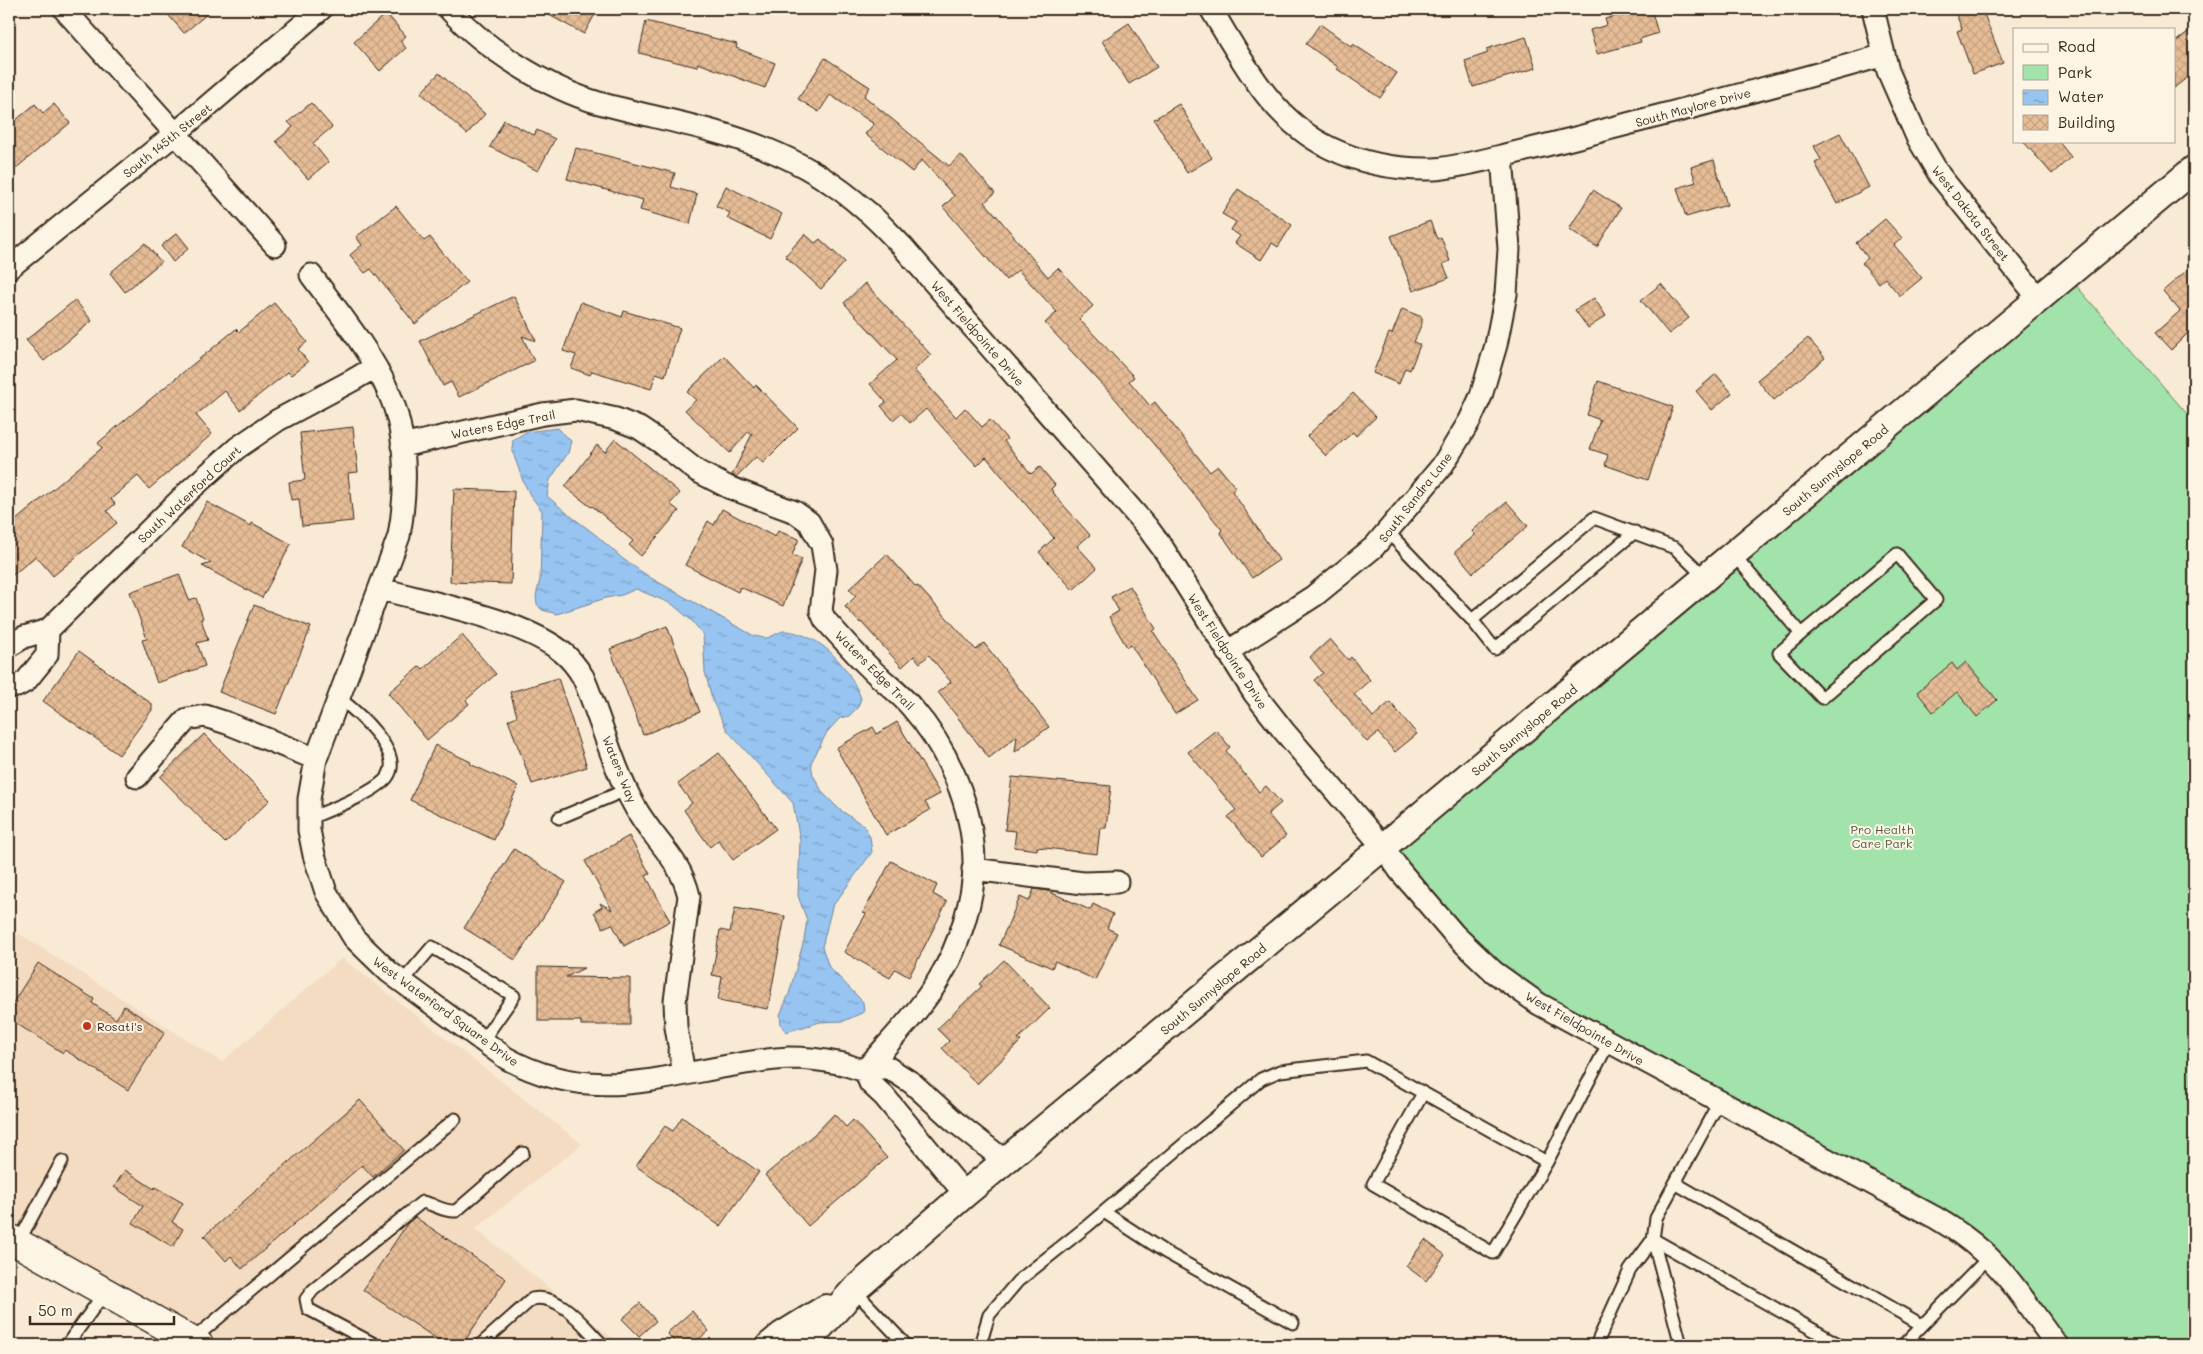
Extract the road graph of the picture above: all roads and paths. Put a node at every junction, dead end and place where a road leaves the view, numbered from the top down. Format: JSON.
{"nodes":[{"id":1,"x":64,"y":9,"type":"edge"},
{"id":2,"x":322,"y":9,"type":"edge"},
{"id":3,"x":449,"y":9,"type":"edge"},
{"id":4,"x":1211,"y":9,"type":"edge"},
{"id":5,"x":1873,"y":9,"type":"edge"},
{"id":6,"x":1884,"y":55,"type":"junction"},
{"id":7,"x":176,"y":134,"type":"junction"},
{"id":8,"x":1502,"y":156,"type":"junction"},
{"id":9,"x":2194,"y":169,"type":"edge"},
{"id":10,"x":275,"y":245,"type":"dead end"},
{"id":11,"x":9,"y":268,"type":"edge"},
{"id":12,"x":311,"y":275,"type":"dead end"},
{"id":13,"x":2040,"y":300,"type":"junction"},
{"id":14,"x":375,"y":367,"type":"junction"},
{"id":15,"x":402,"y":446,"type":"junction"},
{"id":16,"x":1388,"y":532,"type":"junction"},
{"id":17,"x":1636,"y":532,"type":"junction"},
{"id":18,"x":1734,"y":555,"type":"junction"},
{"id":19,"x":1706,"y":578,"type":"junction"},
{"id":20,"x":381,"y":589,"type":"junction"},
{"id":21,"x":1472,"y":620,"type":"junction"},
{"id":22,"x":48,"y":630,"type":"junction"},
{"id":23,"x":1801,"y":634,"type":"junction"},
{"id":24,"x":9,"y":646,"type":"edge"},
{"id":25,"x":1227,"y":652,"type":"junction"},
{"id":26,"x":9,"y":686,"type":"edge"},
{"id":27,"x":339,"y":698,"type":"junction"},
{"id":28,"x":316,"y":759,"type":"junction"},
{"id":29,"x":137,"y":777,"type":"dead end"},
{"id":30,"x":626,"y":790,"type":"junction"},
{"id":31,"x":559,"y":818,"type":"dead end"},
{"id":32,"x":308,"y":820,"type":"junction"},
{"id":33,"x":1384,"y":847,"type":"junction"},
{"id":34,"x":973,"y":869,"type":"junction"},
{"id":35,"x":1117,"y":882,"type":"dead end"},
{"id":36,"x":403,"y":981,"type":"junction"},
{"id":37,"x":483,"y":1040,"type":"junction"},
{"id":38,"x":1609,"y":1042,"type":"junction"},
{"id":39,"x":865,"y":1070,"type":"junction"},
{"id":40,"x":684,"y":1074,"type":"junction"},
{"id":41,"x":1423,"y":1093,"type":"junction"},
{"id":42,"x":1719,"y":1102,"type":"junction"},
{"id":43,"x":455,"y":1119,"type":"dead end"},
{"id":44,"x":523,"y":1153,"type":"dead end"},
{"id":45,"x":62,"y":1161,"type":"dead end"},
{"id":46,"x":1005,"y":1161,"type":"junction"},
{"id":47,"x":1547,"y":1162,"type":"junction"},
{"id":48,"x":1675,"y":1183,"type":"junction"},
{"id":49,"x":965,"y":1194,"type":"junction"},
{"id":50,"x":1104,"y":1212,"type":"junction"},
{"id":51,"x":1653,"y":1239,"type":"junction"},
{"id":52,"x":13,"y":1240,"type":"edge"},
{"id":53,"x":1989,"y":1257,"type":"junction"},
{"id":54,"x":854,"y":1290,"type":"junction"},
{"id":55,"x":105,"y":1292,"type":"junction"},
{"id":56,"x":1293,"y":1323,"type":"dead end"},
{"id":57,"x":1922,"y":1326,"type":"junction"},
{"id":58,"x":195,"y":1343,"type":"edge"},
{"id":59,"x":69,"y":1344,"type":"edge"},
{"id":60,"x":376,"y":1345,"type":"edge"},
{"id":61,"x":480,"y":1345,"type":"edge"},
{"id":62,"x":603,"y":1345,"type":"edge"},
{"id":63,"x":770,"y":1345,"type":"edge"},
{"id":64,"x":804,"y":1345,"type":"edge"},
{"id":65,"x":906,"y":1345,"type":"edge"},
{"id":66,"x":980,"y":1345,"type":"edge"},
{"id":67,"x":1596,"y":1345,"type":"edge"},
{"id":68,"x":1681,"y":1345,"type":"edge"},
{"id":69,"x":1840,"y":1345,"type":"edge"},
{"id":70,"x":1903,"y":1345,"type":"edge"},
{"id":71,"x":2056,"y":1345,"type":"edge"}],
"edges":[{"from":1,"to":7,"type":"street"},
{"from":2,"to":7,"type":"street","name":"South 145th Street"},
{"from":3,"to":25,"type":"street","name":"West Fieldpointe Drive"},
{"from":4,"to":8,"type":"street","name":"South Maylore Drive"},
{"from":5,"to":6,"type":"street","name":"West Dakota Street"},
{"from":6,"to":8,"type":"street","name":"South Maylore Drive"},
{"from":6,"to":13,"type":"street","name":"West Dakota Street"},
{"from":7,"to":10,"type":"street"},
{"from":7,"to":11,"type":"street","name":"South 145th Street"},
{"from":8,"to":16,"type":"street","name":"South Sandra Lane"},
{"from":9,"to":13,"type":"street","name":"South Sunnyslope Road"},
{"from":12,"to":14,"type":"street","name":"West Waterford Square Drive"},
{"from":13,"to":18,"type":"street","name":"South Sunnyslope Road"},
{"from":14,"to":15,"type":"street","name":"West Waterford Square Drive"},
{"from":14,"to":22,"type":"street","name":"South Waterford Court"},
{"from":15,"to":20,"type":"street","name":"West Waterford Square Drive"},
{"from":15,"to":34,"type":"street","name":"Waters Edge Trail"},
{"from":16,"to":21,"type":"lane"},
{"from":16,"to":25,"type":"street","name":"South Sandra Lane"},
{"from":17,"to":19,"type":"lane"},
{"from":17,"to":21,"type":"lane"},
{"from":17,"to":21,"type":"lane"},
{"from":18,"to":19,"type":"street","name":"South Sunnyslope Road"},
{"from":18,"to":23,"type":"lane"},
{"from":19,"to":33,"type":"street","name":"South Sunnyslope Road"},
{"from":20,"to":27,"type":"street","name":"West Waterford Square Drive"},
{"from":20,"to":30,"type":"street","name":"Waters Way"},
{"from":22,"to":24,"type":"street","name":"South Waterford Court"},
{"from":22,"to":26,"type":"street"},
{"from":23,"to":23,"type":"lane"},
{"from":25,"to":33,"type":"street","name":"West Fieldpointe Drive"},
{"from":27,"to":28,"type":"street","name":"West Waterford Square Drive"},
{"from":27,"to":32,"type":"lane"},
{"from":28,"to":29,"type":"street"},
{"from":28,"to":32,"type":"street","name":"West Waterford Square Drive"},
{"from":30,"to":31,"type":"lane"},
{"from":30,"to":40,"type":"street","name":"Waters Way"},
{"from":32,"to":36,"type":"street","name":"West Waterford Square Drive"},
{"from":33,"to":38,"type":"street","name":"West Fieldpointe Drive"},
{"from":33,"to":46,"type":"street","name":"South Sunnyslope Road"},
{"from":34,"to":35,"type":"street"},
{"from":34,"to":39,"type":"street","name":"Waters Edge Trail"},
{"from":36,"to":37,"type":"street","name":"West Waterford Square Drive"},
{"from":36,"to":37,"type":"lane"},
{"from":37,"to":40,"type":"street","name":"West Waterford Square Drive"},
{"from":38,"to":42,"type":"street","name":"West Fieldpointe Drive"},
{"from":38,"to":47,"type":"lane"},
{"from":39,"to":40,"type":"street","name":"West Waterford Square Drive"},
{"from":39,"to":46,"type":"street","name":"West Waterford Square Drive"},
{"from":39,"to":49,"type":"street"},
{"from":41,"to":47,"type":"lane"},
{"from":41,"to":47,"type":"lane"},
{"from":41,"to":50,"type":"lane"},
{"from":42,"to":48,"type":"lane"},
{"from":42,"to":53,"type":"street","name":"West Fieldpointe Drive"},
{"from":43,"to":58,"type":"lane"},
{"from":44,"to":60,"type":"lane"},
{"from":45,"to":52,"type":"lane"},
{"from":46,"to":49,"type":"street","name":"South Sunnyslope Road"},
{"from":48,"to":51,"type":"lane"},
{"from":48,"to":57,"type":"lane"},
{"from":49,"to":54,"type":"street","name":"South Sunnyslope Road"},
{"from":50,"to":56,"type":"lane"},
{"from":50,"to":66,"type":"lane"},
{"from":51,"to":67,"type":"lane"},
{"from":51,"to":68,"type":"lane"},
{"from":51,"to":69,"type":"lane"},
{"from":52,"to":55,"type":"main road"},
{"from":53,"to":57,"type":"lane"},
{"from":53,"to":71,"type":"street","name":"West Fieldpointe Drive"},
{"from":54,"to":63,"type":"street","name":"South Sunnyslope Road"},
{"from":54,"to":64,"type":"street","name":"South Sunnyslope Road"},
{"from":54,"to":65,"type":"lane"},
{"from":55,"to":58,"type":"main road"},
{"from":55,"to":59,"type":"lane"},
{"from":57,"to":70,"type":"lane"},
{"from":61,"to":62,"type":"lane"}]}
